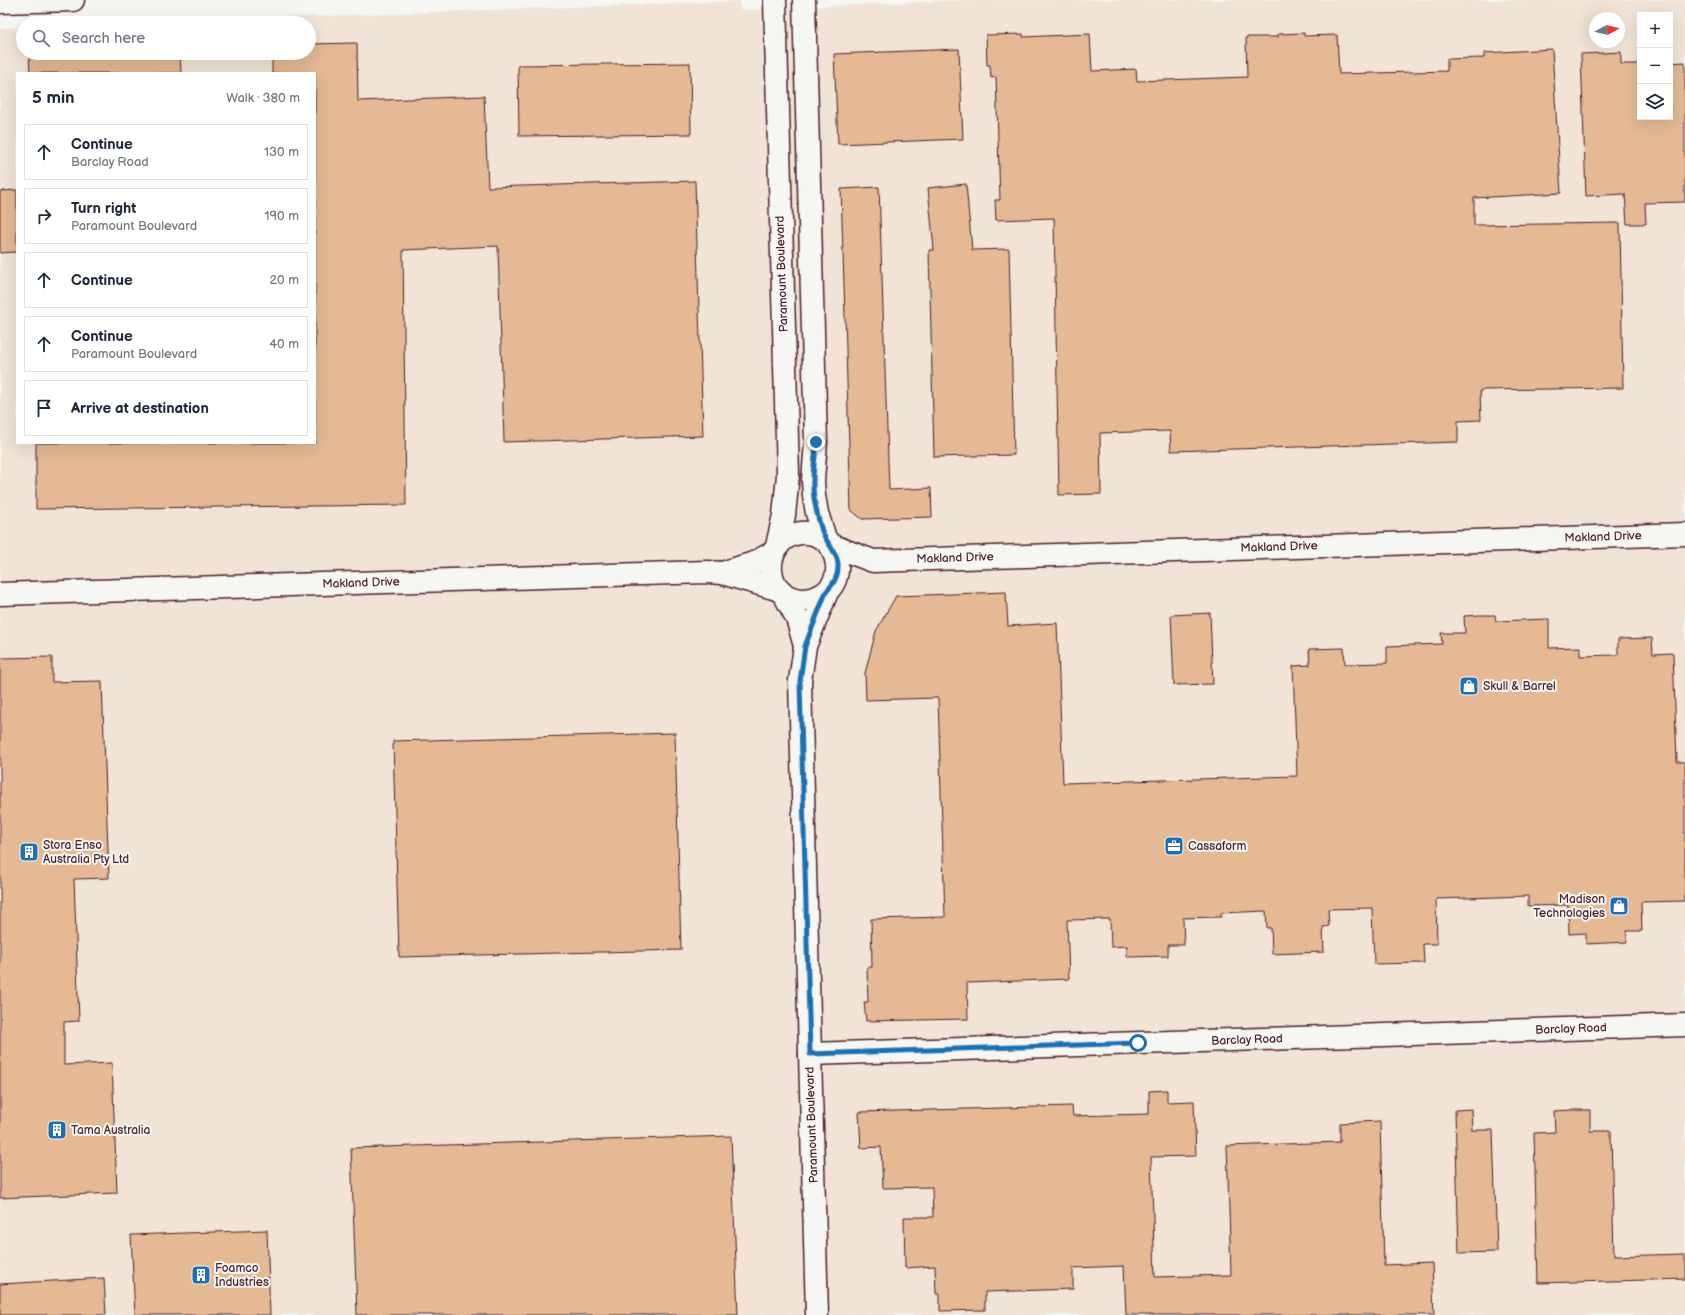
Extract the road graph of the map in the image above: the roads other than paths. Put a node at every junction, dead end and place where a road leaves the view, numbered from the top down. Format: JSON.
{"nodes":[{"id":1,"x":73,"y":0,"type":"edge"},
{"id":2,"x":761,"y":0,"type":"edge"},
{"id":3,"x":775,"y":0,"type":"edge"},
{"id":4,"x":804,"y":0,"type":"edge"},
{"id":5,"x":0,"y":2,"type":"edge"},
{"id":6,"x":776,"y":40,"type":"junction"},
{"id":7,"x":1685,"y":534,"type":"edge"},
{"id":8,"x":828,"y":543,"type":"junction"},
{"id":9,"x":776,"y":549,"type":"junction"},
{"id":10,"x":873,"y":561,"type":"junction"},
{"id":11,"x":722,"y":573,"type":"junction"},
{"id":12,"x":829,"y":589,"type":"junction"},
{"id":13,"x":782,"y":592,"type":"junction"},
{"id":14,"x":0,"y":594,"type":"edge"},
{"id":15,"x":805,"y":646,"type":"junction"},
{"id":16,"x":1685,"y":1025,"type":"edge"},
{"id":17,"x":810,"y":1054,"type":"junction"},
{"id":18,"x":817,"y":1315,"type":"edge"}],
"edges":[{"from":1,"to":5,"type":"street"},
{"from":2,"to":6,"type":"street"},
{"from":3,"to":6,"type":"street","name":"Paramount Boulevard"},
{"from":4,"to":8,"type":"street"},
{"from":6,"to":9,"type":"street","name":"Paramount Boulevard"},
{"from":7,"to":10,"type":"street","name":"Makland Drive"},
{"from":8,"to":9,"type":"street"},
{"from":8,"to":10,"type":"street","name":"Makland Drive"},
{"from":8,"to":12,"type":"street"},
{"from":9,"to":11,"type":"street","name":"Makland Drive"},
{"from":9,"to":13,"type":"street"},
{"from":10,"to":12,"type":"street","name":"Makland Drive"},
{"from":11,"to":13,"type":"street","name":"Makland Drive"},
{"from":11,"to":14,"type":"street","name":"Makland Drive"},
{"from":12,"to":13,"type":"street"},
{"from":12,"to":15,"type":"street","name":"Paramount Boulevard"},
{"from":13,"to":15,"type":"street","name":"Paramount Boulevard"},
{"from":15,"to":17,"type":"street","name":"Paramount Boulevard"},
{"from":16,"to":17,"type":"street","name":"Barclay Road"},
{"from":17,"to":18,"type":"street","name":"Paramount Boulevard"}]}
